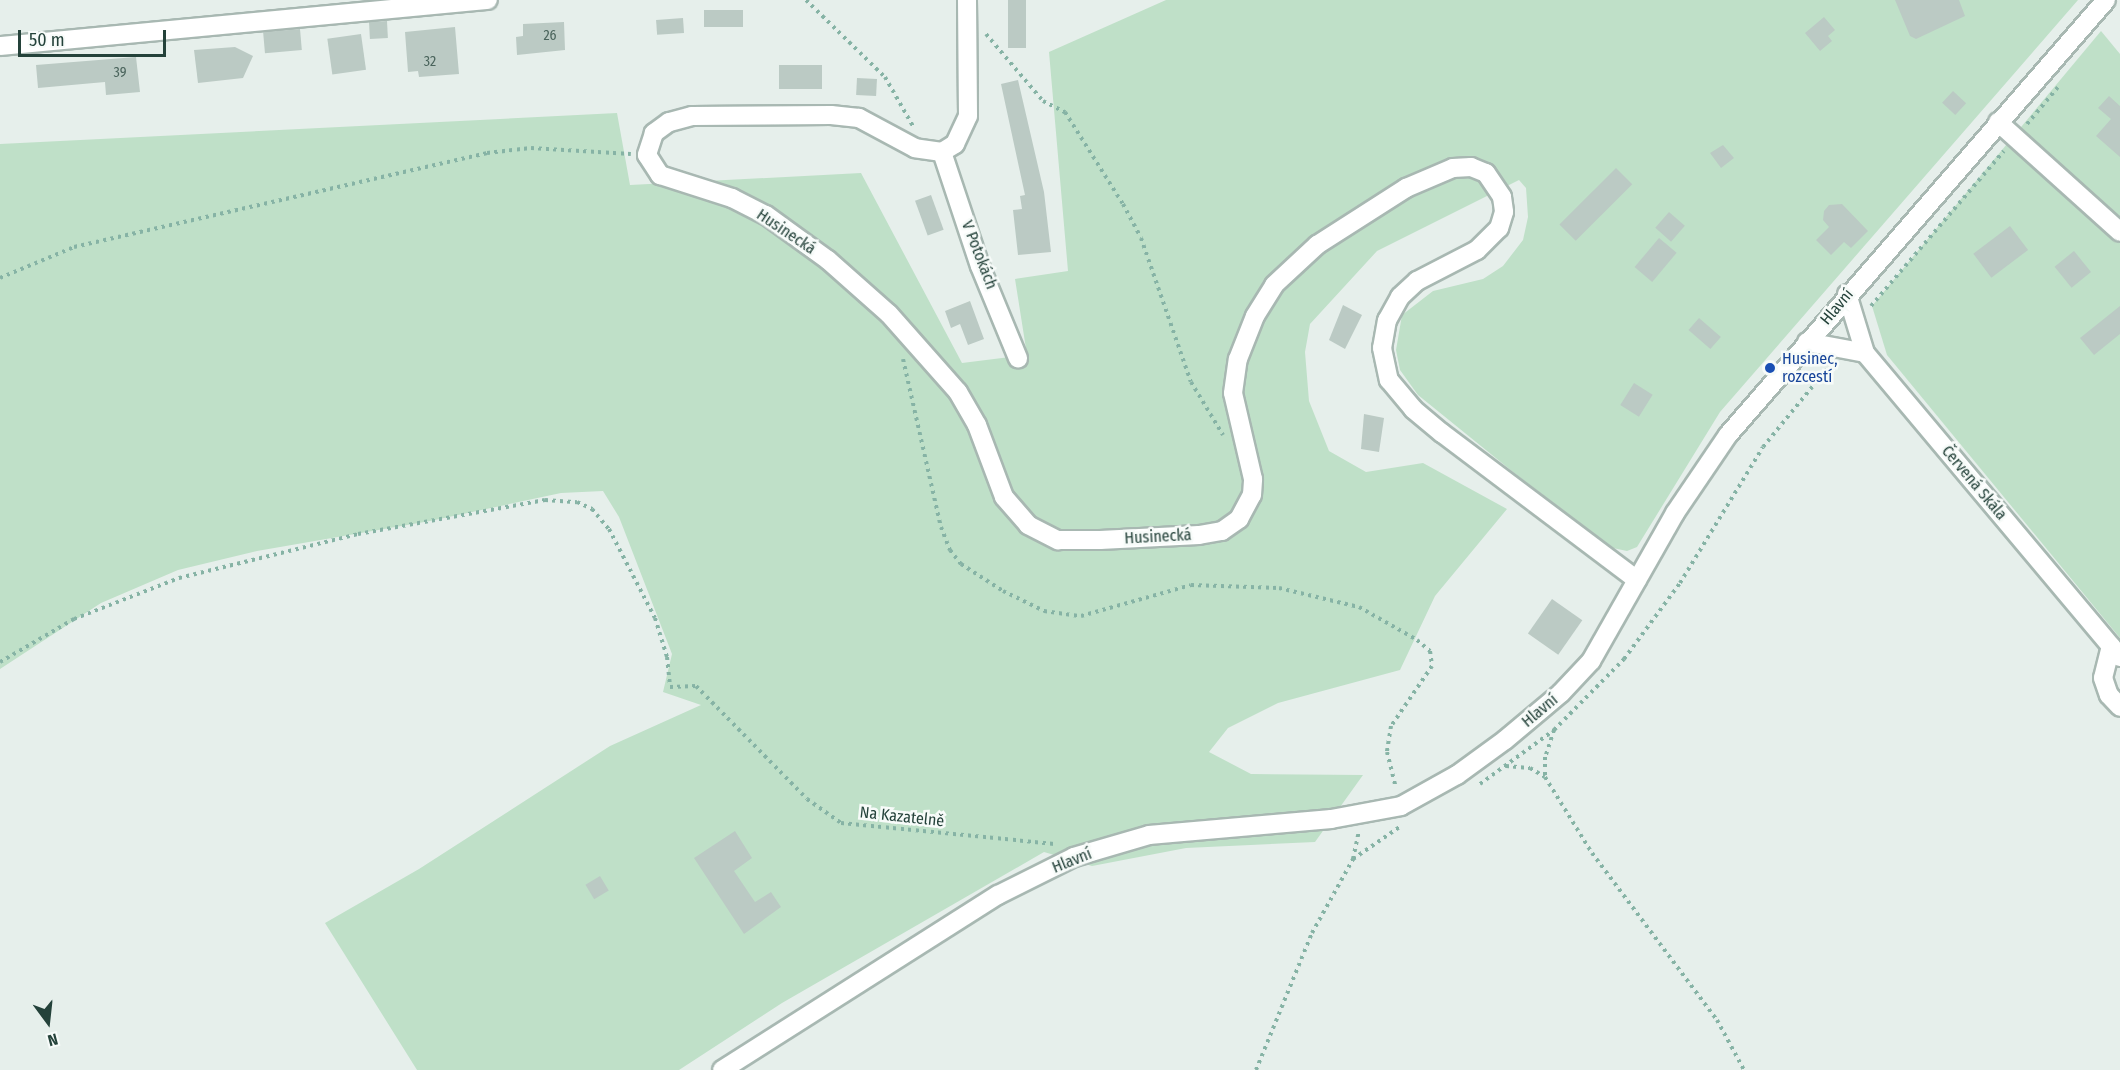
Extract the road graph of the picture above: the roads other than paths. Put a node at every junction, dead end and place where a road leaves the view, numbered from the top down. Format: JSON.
{"nodes":[{"id":1,"x":488,"y":0,"type":"edge"},
{"id":2,"x":967,"y":0,"type":"edge"},
{"id":3,"x":2106,"y":0,"type":"edge"},
{"id":4,"x":0,"y":46,"type":"edge"},
{"id":5,"x":1998,"y":122,"type":"junction"},
{"id":6,"x":942,"y":152,"type":"junction"},
{"id":7,"x":2120,"y":232,"type":"edge"},
{"id":8,"x":1847,"y":294,"type":"junction"},
{"id":9,"x":1807,"y":342,"type":"junction"},
{"id":10,"x":1865,"y":353,"type":"junction"},
{"id":11,"x":1018,"y":358,"type":"dead end"},
{"id":12,"x":1637,"y":580,"type":"junction"},
{"id":13,"x":2115,"y":652,"type":"edge"},
{"id":14,"x":2120,"y":707,"type":"edge"},
{"id":15,"x":722,"y":1070,"type":"edge"}],
"edges":[{"from":1,"to":4,"type":"street"},
{"from":2,"to":6,"type":"street"},
{"from":3,"to":5,"type":"street","name":"Hlavní"},
{"from":5,"to":7,"type":"street"},
{"from":5,"to":8,"type":"street","name":"Hlavní"},
{"from":6,"to":11,"type":"street","name":"V Potokách"},
{"from":6,"to":12,"type":"street","name":"Husinecká"},
{"from":8,"to":9,"type":"street","name":"Hlavní"},
{"from":8,"to":10,"type":"street"},
{"from":9,"to":10,"type":"street"},
{"from":9,"to":12,"type":"street","name":"Hlavní"},
{"from":10,"to":13,"type":"street","name":"Červená Skála"},
{"from":12,"to":15,"type":"street","name":"Hlavní"},
{"from":13,"to":14,"type":"street"}]}
